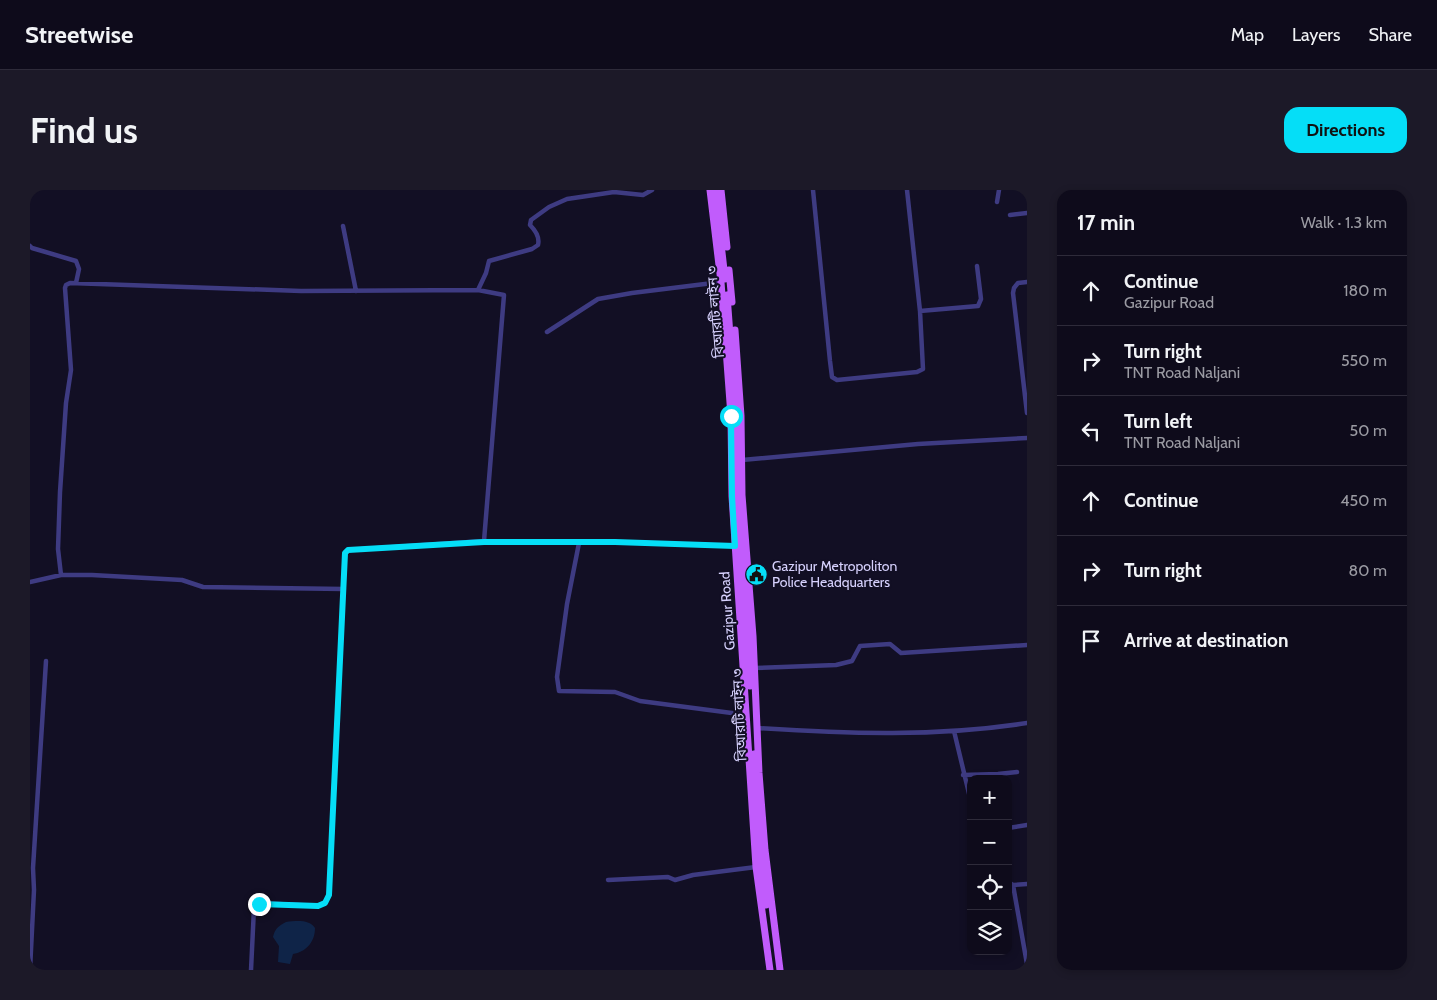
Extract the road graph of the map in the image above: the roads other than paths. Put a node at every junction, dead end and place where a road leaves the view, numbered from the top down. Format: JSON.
{"nodes":[{"id":1,"x":652,"y":190,"type":"edge"},
{"id":2,"x":710,"y":190,"type":"edge"},
{"id":3,"x":715,"y":190,"type":"edge"},
{"id":4,"x":721,"y":190,"type":"edge"},
{"id":5,"x":813,"y":190,"type":"edge"},
{"id":6,"x":907,"y":190,"type":"edge"},
{"id":7,"x":999,"y":190,"type":"edge"},
{"id":8,"x":997,"y":202,"type":"dead end"},
{"id":9,"x":1027,"y":213,"type":"edge"},
{"id":10,"x":1010,"y":215,"type":"dead end"},
{"id":11,"x":343,"y":226,"type":"dead end"},
{"id":12,"x":30,"y":246,"type":"edge"},
{"id":13,"x":977,"y":266,"type":"dead end"},
{"id":14,"x":721,"y":282,"type":"junction"},
{"id":15,"x":1027,"y":282,"type":"edge"},
{"id":16,"x":76,"y":284,"type":"junction"},
{"id":17,"x":478,"y":290,"type":"junction"},
{"id":18,"x":356,"y":291,"type":"junction"},
{"id":19,"x":920,"y":311,"type":"junction"},
{"id":20,"x":547,"y":332,"type":"dead end"},
{"id":21,"x":1027,"y":413,"type":"edge"},
{"id":22,"x":1027,"y":438,"type":"edge"},
{"id":23,"x":742,"y":460,"type":"junction"},
{"id":24,"x":484,"y":542,"type":"junction"},
{"id":25,"x":579,"y":542,"type":"junction"},
{"id":26,"x":735,"y":546,"type":"junction"},
{"id":27,"x":61,"y":575,"type":"junction"},
{"id":28,"x":30,"y":582,"type":"edge"},
{"id":29,"x":344,"y":590,"type":"junction"},
{"id":30,"x":1027,"y":645,"type":"edge"},
{"id":31,"x":46,"y":661,"type":"dead end"},
{"id":32,"x":754,"y":668,"type":"junction"},
{"id":33,"x":747,"y":715,"type":"junction"},
{"id":34,"x":1027,"y":723,"type":"edge"},
{"id":35,"x":757,"y":728,"type":"junction"},
{"id":36,"x":954,"y":731,"type":"junction"},
{"id":37,"x":1017,"y":772,"type":"dead end"},
{"id":38,"x":963,"y":775,"type":"junction"},
{"id":39,"x":967,"y":775,"type":"edge"},
{"id":40,"x":1006,"y":775,"type":"edge"},
{"id":41,"x":967,"y":788,"type":"edge"},
{"id":42,"x":1027,"y":825,"type":"edge"},
{"id":43,"x":1012,"y":827,"type":"edge"},
{"id":44,"x":756,"y":867,"type":"junction"},
{"id":45,"x":608,"y":880,"type":"dead end"},
{"id":46,"x":1027,"y":884,"type":"edge"},
{"id":47,"x":1013,"y":885,"type":"joint"},
{"id":48,"x":1027,"y":964,"type":"edge"},
{"id":49,"x":30,"y":970,"type":"edge"},
{"id":50,"x":251,"y":970,"type":"edge"},
{"id":51,"x":770,"y":970,"type":"edge"},
{"id":52,"x":774,"y":970,"type":"edge"},
{"id":53,"x":780,"y":970,"type":"edge"}],
"edges":[{"from":1,"to":17,"type":"street"},
{"from":2,"to":14,"type":"main road","name":"Gazipur Road"},
{"from":3,"to":52,"type":"main road","name":"বিআরটি লাইন ৩"},
{"from":4,"to":23,"type":"main road","name":"Gazipur Road"},
{"from":5,"to":19,"type":"street"},
{"from":6,"to":19,"type":"street"},
{"from":7,"to":8,"type":"street"},
{"from":9,"to":10,"type":"street"},
{"from":11,"to":18,"type":"street"},
{"from":12,"to":16,"type":"street"},
{"from":13,"to":19,"type":"street"},
{"from":14,"to":20,"type":"street"},
{"from":14,"to":26,"type":"main road","name":"Gazipur Road"},
{"from":15,"to":21,"type":"street"},
{"from":16,"to":18,"type":"street"},
{"from":16,"to":27,"type":"street"},
{"from":17,"to":18,"type":"street"},
{"from":17,"to":24,"type":"street"},
{"from":22,"to":23,"type":"street"},
{"from":23,"to":32,"type":"main road","name":"Gazipur Road"},
{"from":24,"to":25,"type":"street"},
{"from":24,"to":29,"type":"street"},
{"from":25,"to":26,"type":"street"},
{"from":25,"to":33,"type":"street"},
{"from":26,"to":33,"type":"main road","name":"Gazipur Road"},
{"from":27,"to":28,"type":"street"},
{"from":27,"to":29,"type":"street"},
{"from":29,"to":50,"type":"street"},
{"from":30,"to":32,"type":"street"},
{"from":31,"to":49,"type":"street"},
{"from":32,"to":35,"type":"main road","name":"Gazipur Road"},
{"from":33,"to":44,"type":"main road","name":"Gazipur Road"},
{"from":34,"to":36,"type":"street"},
{"from":35,"to":36,"type":"street"},
{"from":35,"to":53,"type":"main road","name":"Gazipur Road"},
{"from":36,"to":38,"type":"street"},
{"from":37,"to":40,"type":"street"},
{"from":38,"to":39,"type":"street"},
{"from":38,"to":41,"type":"street"},
{"from":42,"to":43,"type":"street"},
{"from":44,"to":45,"type":"street"},
{"from":44,"to":51,"type":"main road","name":"Gazipur Road"},
{"from":46,"to":47,"type":"street"},
{"from":47,"to":48,"type":"street"}]}
